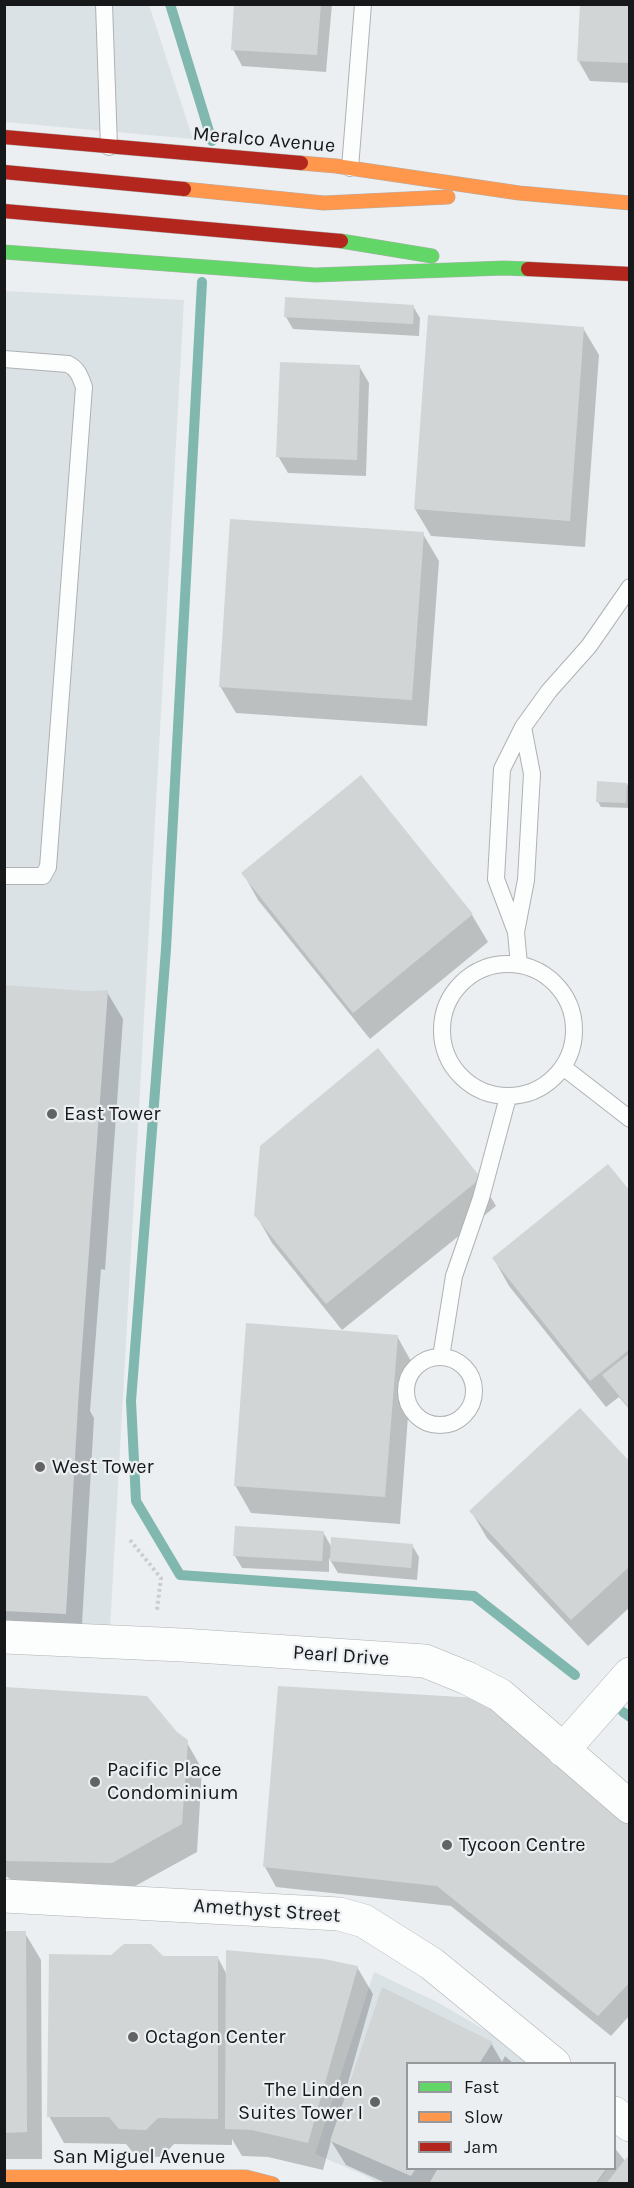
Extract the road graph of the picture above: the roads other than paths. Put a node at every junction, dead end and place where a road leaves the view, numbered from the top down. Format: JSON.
{"nodes":[{"id":1,"x":104,"y":4,"type":"edge"},
{"id":2,"x":363,"y":4,"type":"edge"},
{"id":3,"x":4,"y":137,"type":"edge"},
{"id":4,"x":110,"y":147,"type":"junction"},
{"id":5,"x":350,"y":168,"type":"junction"},
{"id":6,"x":4,"y":172,"type":"edge"},
{"id":7,"x":519,"y":193,"type":"junction"},
{"id":8,"x":630,"y":203,"type":"edge"},
{"id":9,"x":4,"y":211,"type":"edge"},
{"id":10,"x":4,"y":252,"type":"edge"},
{"id":11,"x":504,"y":268,"type":"junction"},
{"id":12,"x":630,"y":274,"type":"edge"},
{"id":13,"x":4,"y":359,"type":"edge"},
{"id":14,"x":630,"y":587,"type":"edge"},
{"id":15,"x":523,"y":727,"type":"junction"},
{"id":16,"x":4,"y":876,"type":"edge"},
{"id":17,"x":516,"y":932,"type":"junction"},
{"id":18,"x":519,"y":965,"type":"junction"},
{"id":19,"x":563,"y":1067,"type":"junction"},
{"id":20,"x":508,"y":1097,"type":"junction"},
{"id":21,"x":630,"y":1119,"type":"edge"},
{"id":22,"x":441,"y":1357,"type":"junction"},
{"id":23,"x":4,"y":1637,"type":"edge"},
{"id":24,"x":630,"y":1674,"type":"edge"},
{"id":25,"x":563,"y":1750,"type":"junction"},
{"id":26,"x":630,"y":1807,"type":"edge"},
{"id":27,"x":4,"y":1896,"type":"edge"},
{"id":28,"x":552,"y":2062,"type":"edge"},
{"id":29,"x":616,"y":2114,"type":"edge"},
{"id":30,"x":630,"y":2125,"type":"edge"},
{"id":31,"x":4,"y":2177,"type":"edge"},
{"id":32,"x":273,"y":2184,"type":"edge"}],
"edges":[{"from":1,"to":4,"type":"lane"},
{"from":2,"to":5,"type":"lane"},
{"from":3,"to":4,"type":"main road","name":"Meralco Avenue"},
{"from":4,"to":5,"type":"main road","name":"Meralco Avenue"},
{"from":5,"to":7,"type":"main road","name":"Meralco Avenue"},
{"from":6,"to":7,"type":"main road","name":"Meralco Avenue"},
{"from":7,"to":8,"type":"main road","name":"Meralco Avenue"},
{"from":9,"to":11,"type":"main road"},
{"from":10,"to":11,"type":"main road"},
{"from":11,"to":12,"type":"main road"},
{"from":13,"to":16,"type":"lane"},
{"from":14,"to":15,"type":"lane"},
{"from":15,"to":17,"type":"lane"},
{"from":15,"to":17,"type":"lane"},
{"from":17,"to":18,"type":"lane"},
{"from":18,"to":19,"type":"lane"},
{"from":18,"to":20,"type":"lane"},
{"from":19,"to":20,"type":"lane"},
{"from":19,"to":21,"type":"lane"},
{"from":20,"to":22,"type":"lane"},
{"from":22,"to":22,"type":"lane"},
{"from":23,"to":25,"type":"street","name":"Pearl Drive"},
{"from":24,"to":25,"type":"street"},
{"from":25,"to":26,"type":"street","name":"Pearl Drive"},
{"from":27,"to":28,"type":"street","name":"Amethyst Street"},
{"from":29,"to":30,"type":"street"},
{"from":31,"to":32,"type":"main road","name":"San Miguel Avenue"}]}
